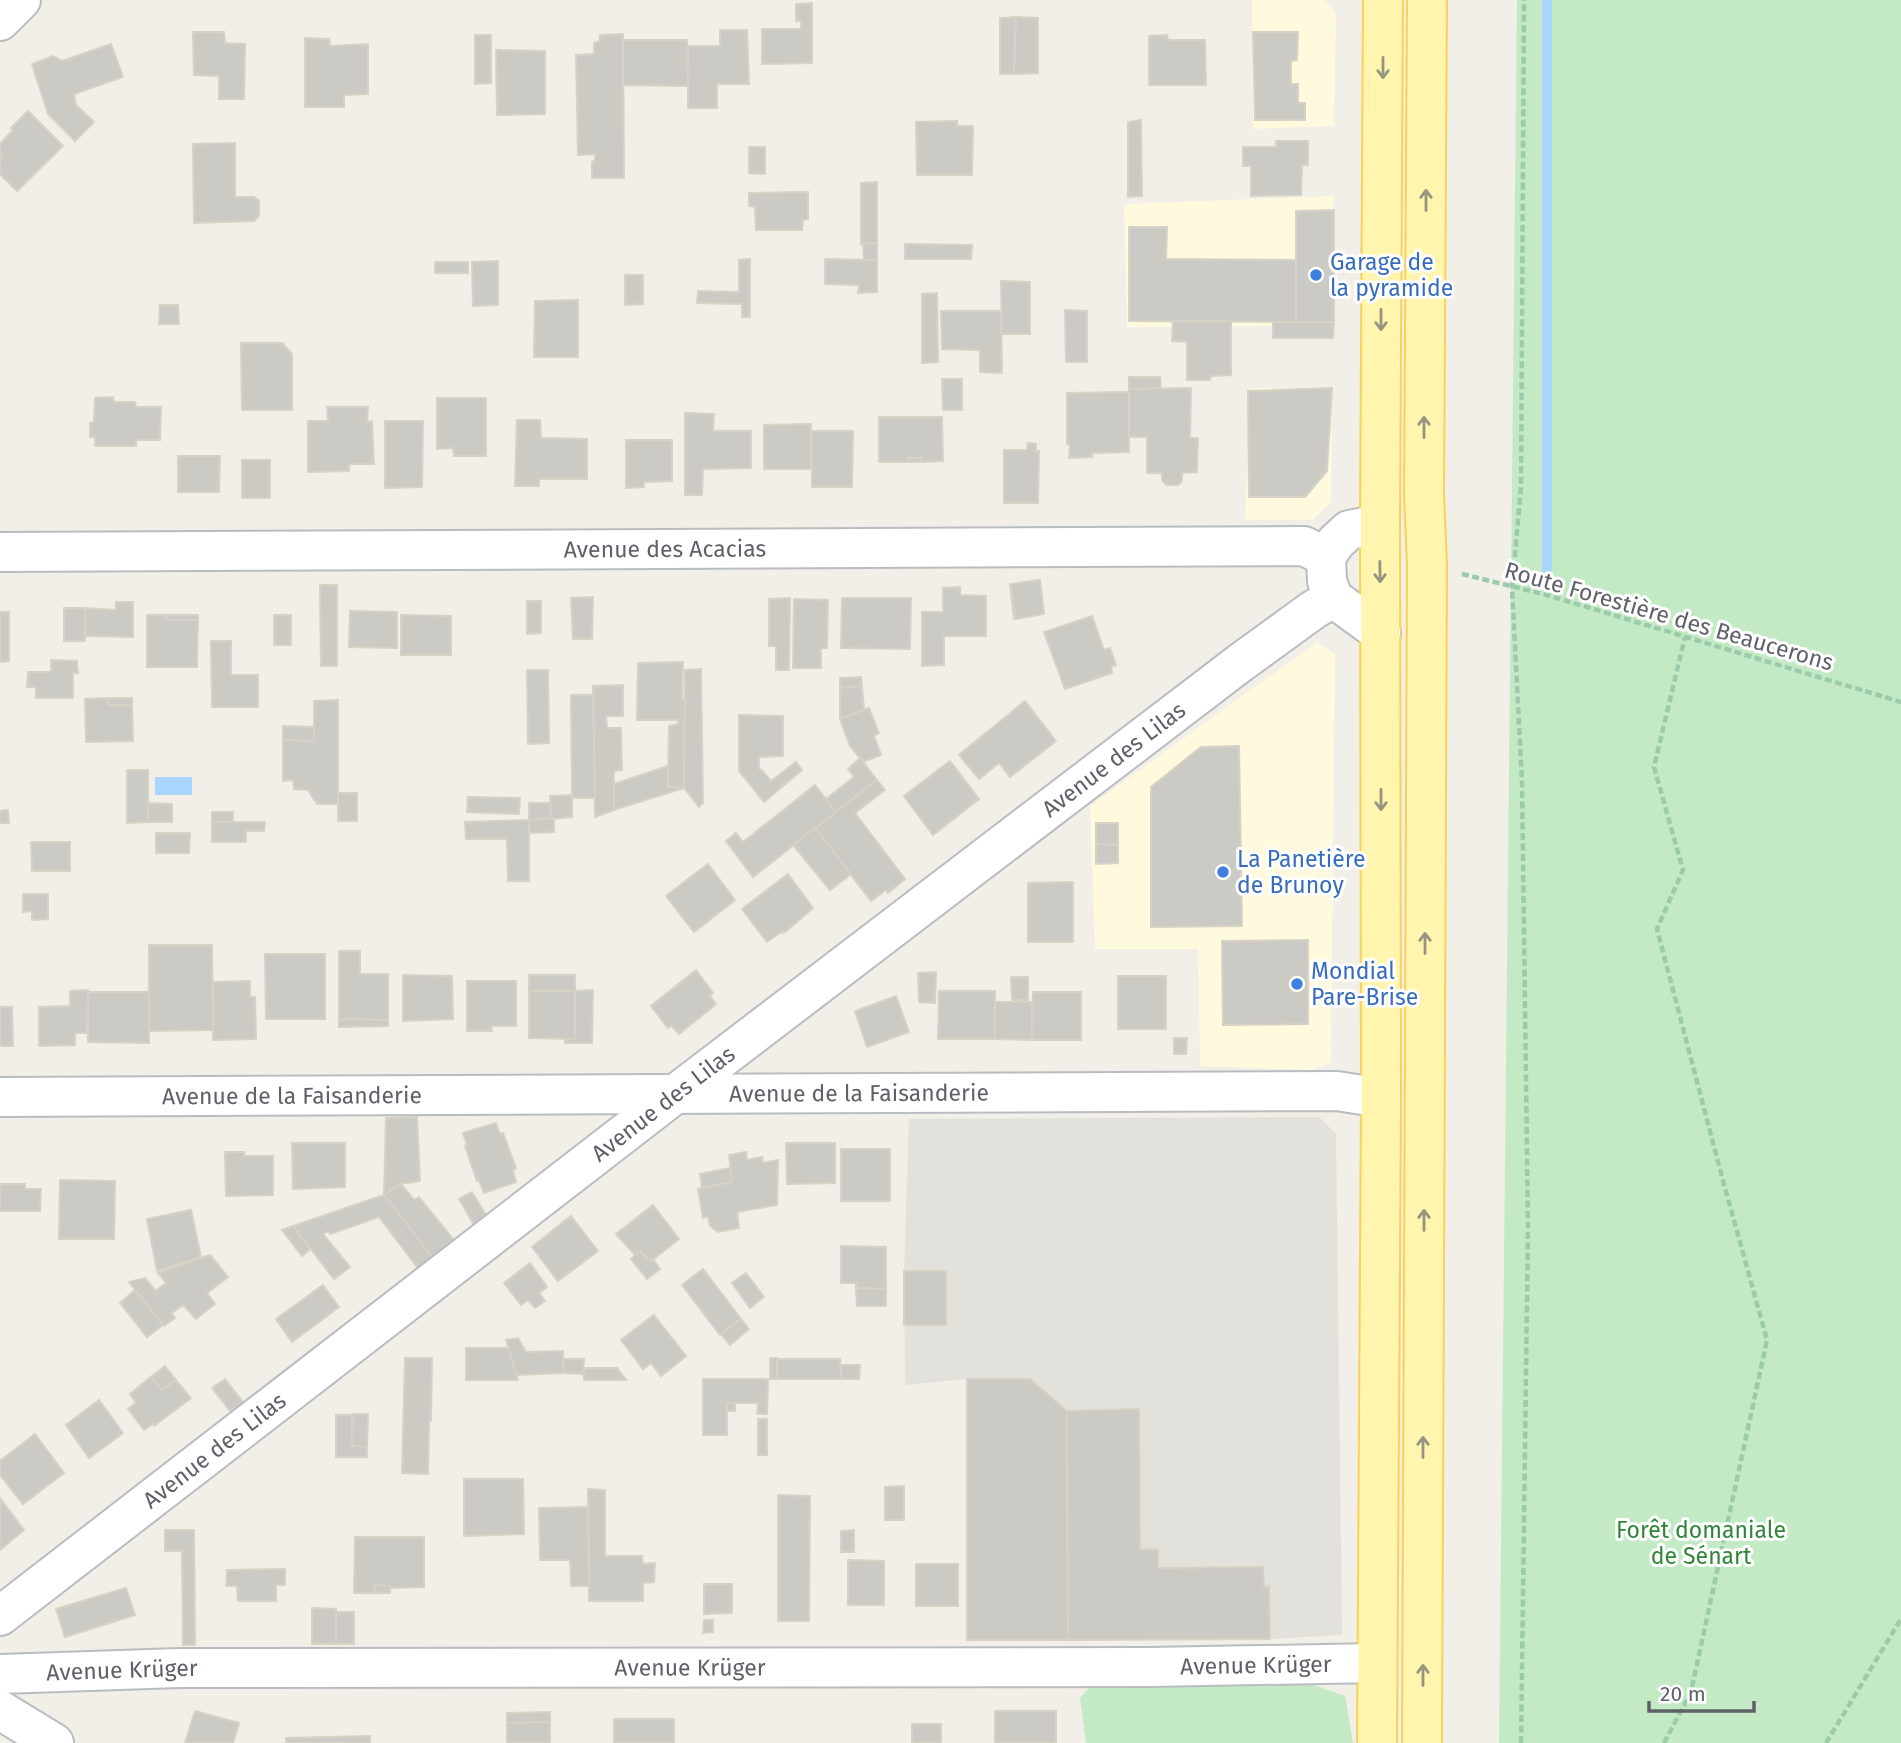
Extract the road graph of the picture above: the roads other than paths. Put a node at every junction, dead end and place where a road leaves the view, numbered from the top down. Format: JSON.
{"nodes":[{"id":1,"x":21,"y":0,"type":"edge"},
{"id":2,"x":1383,"y":0,"type":"edge"},
{"id":3,"x":1427,"y":0,"type":"edge"},
{"id":4,"x":0,"y":21,"type":"edge"},
{"id":5,"x":1380,"y":524,"type":"junction"},
{"id":6,"x":0,"y":552,"type":"edge"},
{"id":7,"x":1326,"y":557,"type":"junction"},
{"id":8,"x":1333,"y":598,"type":"junction"},
{"id":9,"x":1381,"y":633,"type":"junction"},
{"id":10,"x":674,"y":1095,"type":"junction"},
{"id":11,"x":0,"y":1097,"type":"edge"},
{"id":12,"x":1381,"y":1098,"type":"junction"},
{"id":13,"x":0,"y":1616,"type":"edge"},
{"id":14,"x":1377,"y":1663,"type":"junction"},
{"id":15,"x":0,"y":1674,"type":"edge"},
{"id":16,"x":0,"y":1710,"type":"edge"},
{"id":17,"x":54,"y":1743,"type":"edge"},
{"id":18,"x":1377,"y":1743,"type":"edge"},
{"id":19,"x":1422,"y":1743,"type":"edge"}],
"edges":[{"from":1,"to":4,"type":"street"},
{"from":2,"to":5,"type":"main road","one_way":true},
{"from":19,"to":3,"type":"main road","one_way":true},
{"from":5,"to":7,"type":"street"},
{"from":5,"to":9,"type":"main road","one_way":true},
{"from":6,"to":7,"type":"street","name":"Avenue des Acacias"},
{"from":7,"to":8,"type":"street"},
{"from":8,"to":9,"type":"street"},
{"from":8,"to":10,"type":"street","name":"Avenue des Lilas"},
{"from":9,"to":12,"type":"main road","one_way":true},
{"from":10,"to":11,"type":"street","name":"Avenue de la Faisanderie"},
{"from":10,"to":12,"type":"street","name":"Avenue de la Faisanderie"},
{"from":10,"to":13,"type":"street","name":"Avenue des Lilas"},
{"from":12,"to":14,"type":"main road"},
{"from":14,"to":15,"type":"street","name":"Avenue Krüger"},
{"from":14,"to":18,"type":"main road"},
{"from":16,"to":17,"type":"street"}]}
